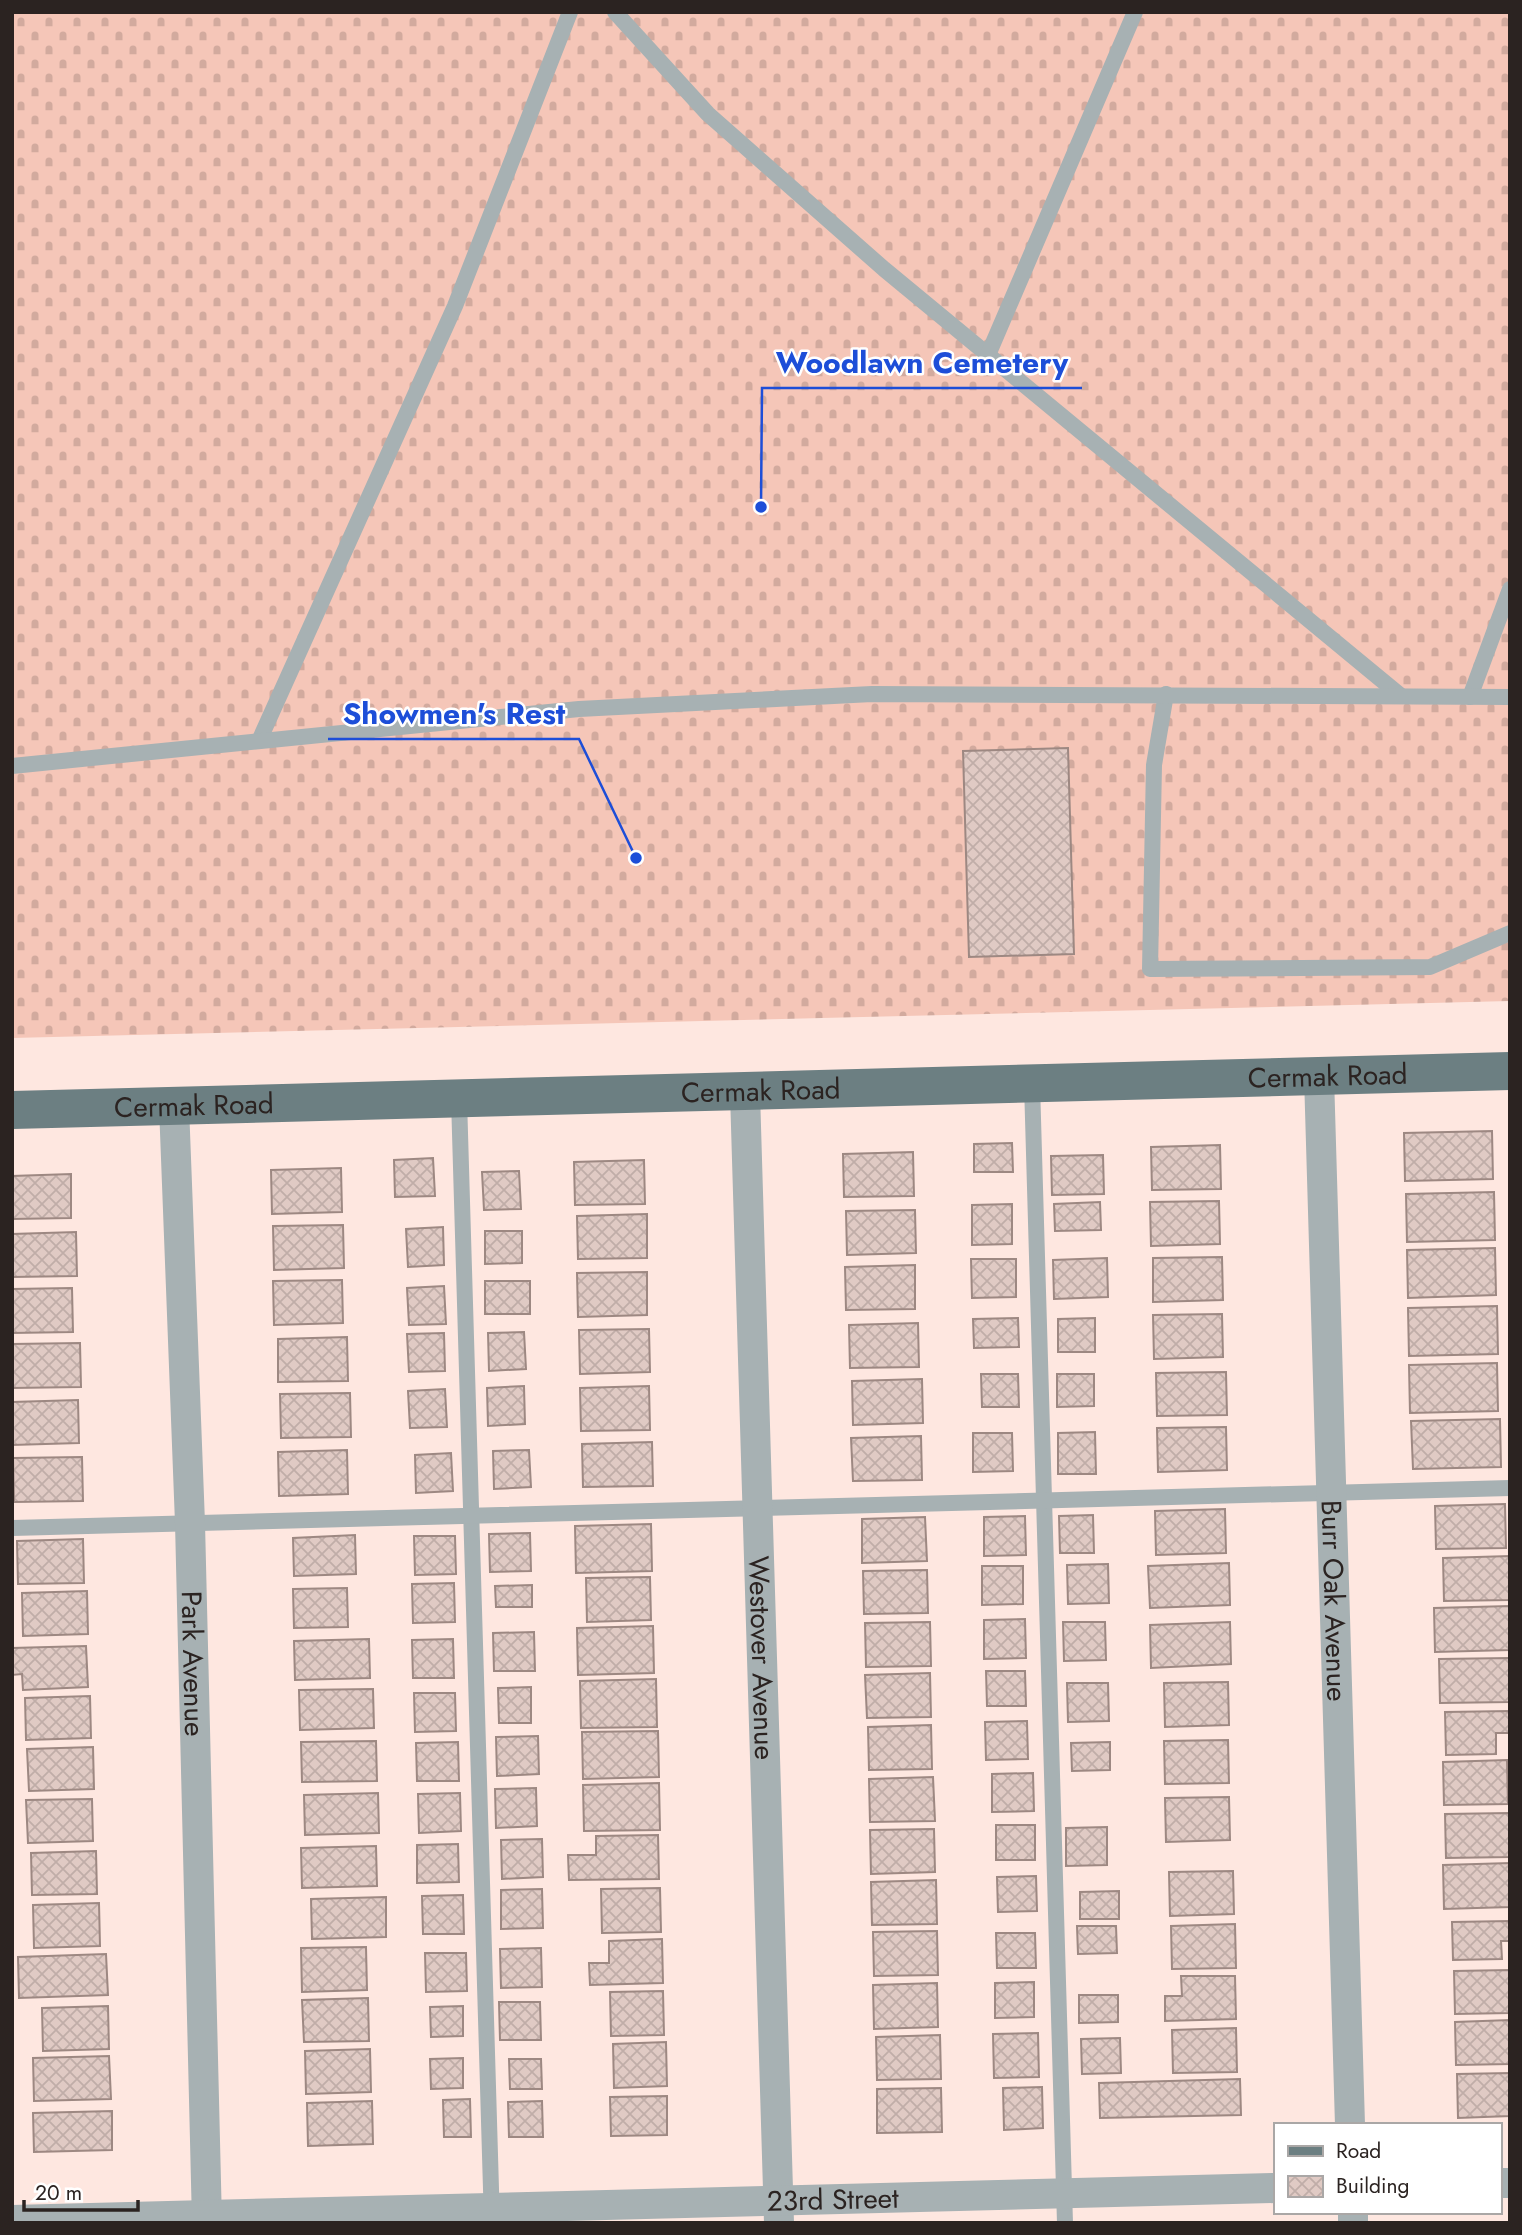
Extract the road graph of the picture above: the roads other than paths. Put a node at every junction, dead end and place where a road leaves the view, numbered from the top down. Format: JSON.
{"nodes":[{"id":1,"x":570,"y":12,"type":"edge"},
{"id":2,"x":615,"y":12,"type":"edge"},
{"id":3,"x":1135,"y":12,"type":"edge"},
{"id":4,"x":988,"y":355,"type":"junction"},
{"id":5,"x":1510,"y":589,"type":"edge"},
{"id":6,"x":1166,"y":694,"type":"junction"},
{"id":7,"x":1401,"y":696,"type":"junction"},
{"id":8,"x":1470,"y":697,"type":"junction"},
{"id":9,"x":1510,"y":697,"type":"edge"},
{"id":10,"x":259,"y":741,"type":"junction"},
{"id":11,"x":12,"y":766,"type":"edge"},
{"id":12,"x":1510,"y":933,"type":"edge"},
{"id":13,"x":1510,"y":1071,"type":"edge"},
{"id":14,"x":1319,"y":1076,"type":"junction"},
{"id":15,"x":1032,"y":1084,"type":"junction"},
{"id":16,"x":745,"y":1093,"type":"junction"},
{"id":17,"x":459,"y":1098,"type":"junction"},
{"id":18,"x":174,"y":1106,"type":"junction"},
{"id":19,"x":12,"y":1110,"type":"edge"},
{"id":20,"x":1510,"y":1488,"type":"edge"},
{"id":21,"x":1331,"y":1492,"type":"junction"},
{"id":22,"x":1045,"y":1500,"type":"junction"},
{"id":23,"x":757,"y":1507,"type":"junction"},
{"id":24,"x":473,"y":1515,"type":"junction"},
{"id":25,"x":190,"y":1522,"type":"junction"},
{"id":26,"x":12,"y":1528,"type":"edge"},
{"id":27,"x":1350,"y":2123,"type":"edge"},
{"id":28,"x":1274,"y":2188,"type":"edge"},
{"id":29,"x":1064,"y":2193,"type":"junction"},
{"id":30,"x":779,"y":2211,"type":"edge"},
{"id":31,"x":492,"y":2215,"type":"edge"},
{"id":32,"x":207,"y":2219,"type":"edge"},
{"id":33,"x":12,"y":2220,"type":"edge"},
{"id":34,"x":1065,"y":2223,"type":"edge"}],
"edges":[{"from":1,"to":10,"type":"lane"},
{"from":2,"to":4,"type":"lane"},
{"from":3,"to":4,"type":"lane"},
{"from":4,"to":7,"type":"lane"},
{"from":5,"to":8,"type":"lane"},
{"from":6,"to":7,"type":"lane"},
{"from":6,"to":10,"type":"lane"},
{"from":6,"to":12,"type":"lane"},
{"from":7,"to":8,"type":"lane"},
{"from":8,"to":9,"type":"lane"},
{"from":10,"to":11,"type":"lane"},
{"from":13,"to":14,"type":"main road","name":"Cermak Road"},
{"from":14,"to":15,"type":"main road","name":"Cermak Road"},
{"from":14,"to":21,"type":"street","name":"Burr Oak Avenue"},
{"from":15,"to":16,"type":"main road","name":"Cermak Road"},
{"from":15,"to":22,"type":"lane"},
{"from":16,"to":17,"type":"main road","name":"Cermak Road"},
{"from":16,"to":23,"type":"street","name":"Westover Avenue"},
{"from":17,"to":18,"type":"main road","name":"Cermak Road"},
{"from":17,"to":24,"type":"lane"},
{"from":18,"to":19,"type":"main road","name":"Cermak Road"},
{"from":18,"to":25,"type":"street","name":"Park Avenue"},
{"from":20,"to":21,"type":"lane"},
{"from":21,"to":22,"type":"lane"},
{"from":21,"to":27,"type":"street","name":"Burr Oak Avenue"},
{"from":22,"to":23,"type":"lane"},
{"from":22,"to":29,"type":"lane"},
{"from":23,"to":24,"type":"lane"},
{"from":23,"to":30,"type":"street","name":"Westover Avenue"},
{"from":24,"to":25,"type":"lane"},
{"from":24,"to":31,"type":"lane"},
{"from":25,"to":26,"type":"lane"},
{"from":25,"to":32,"type":"street","name":"Park Avenue"},
{"from":28,"to":29,"type":"street","name":"23rd Street"},
{"from":29,"to":30,"type":"street","name":"23rd Street"},
{"from":29,"to":34,"type":"lane"},
{"from":30,"to":31,"type":"street","name":"23rd Street"},
{"from":31,"to":32,"type":"street","name":"23rd Street"},
{"from":32,"to":33,"type":"street","name":"23rd Street"}]}
